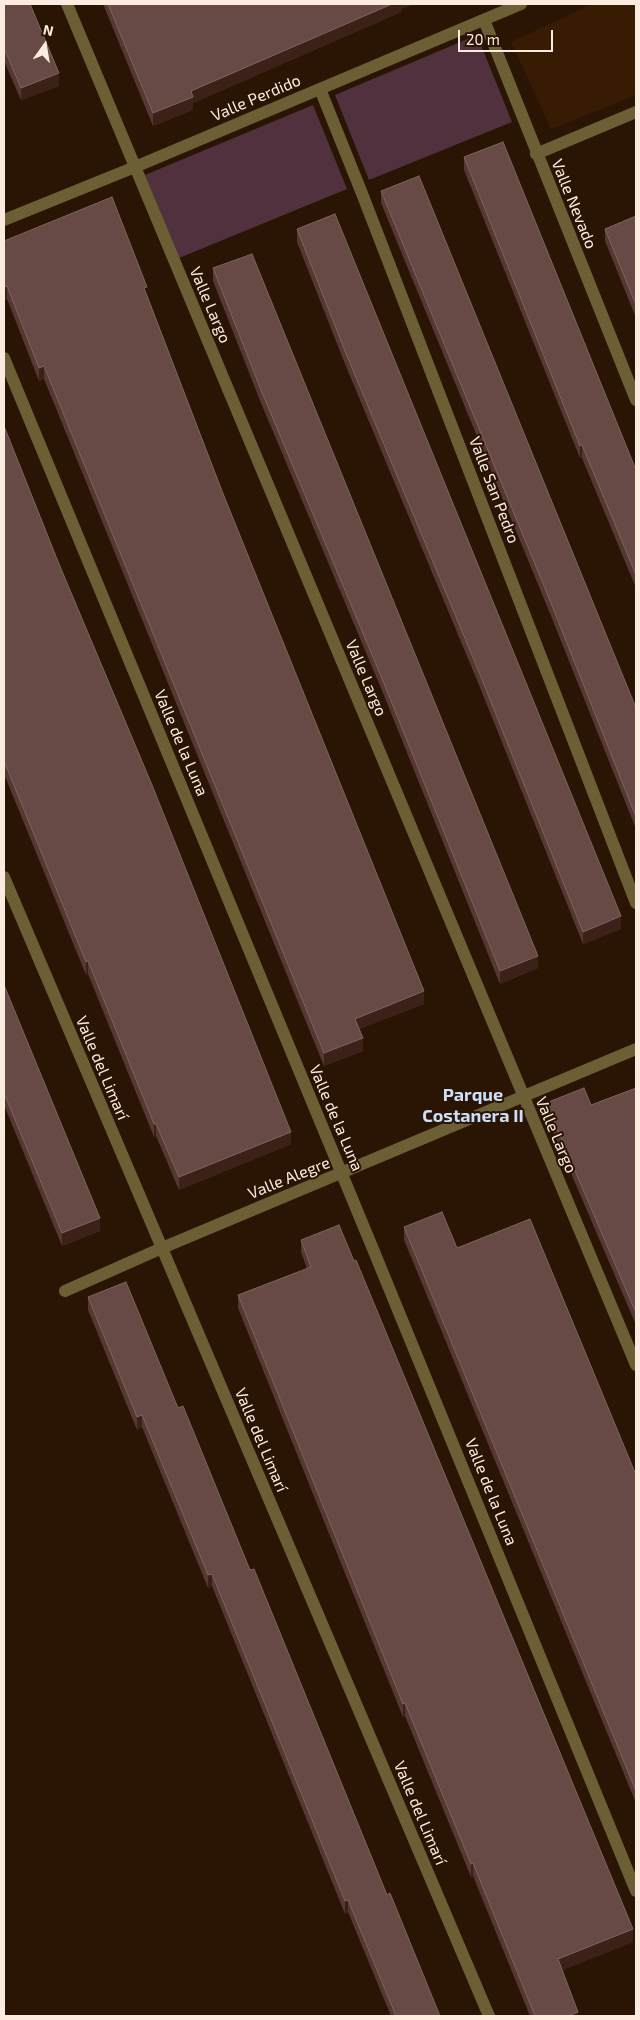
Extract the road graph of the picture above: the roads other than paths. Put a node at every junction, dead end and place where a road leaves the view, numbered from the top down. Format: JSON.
{"nodes":[{"id":1,"x":67,"y":4,"type":"edge"},
{"id":2,"x":521,"y":4,"type":"edge"},
{"id":3,"x":484,"y":20,"type":"junction"},
{"id":4,"x":320,"y":89,"type":"junction"},
{"id":5,"x":636,"y":112,"type":"edge"},
{"id":6,"x":536,"y":154,"type":"junction"},
{"id":7,"x":135,"y":167,"type":"junction"},
{"id":8,"x":4,"y":220,"type":"edge"},
{"id":9,"x":4,"y":358,"type":"edge"},
{"id":10,"x":636,"y":400,"type":"edge"},
{"id":11,"x":4,"y":877,"type":"edge"},
{"id":12,"x":636,"y":903,"type":"edge"},
{"id":13,"x":636,"y":1049,"type":"edge"},
{"id":14,"x":523,"y":1097,"type":"junction"},
{"id":15,"x":342,"y":1174,"type":"junction"},
{"id":16,"x":162,"y":1248,"type":"junction"},
{"id":17,"x":65,"y":1291,"type":"dead end"},
{"id":18,"x":636,"y":1365,"type":"edge"},
{"id":19,"x":636,"y":1891,"type":"edge"},
{"id":20,"x":488,"y":2016,"type":"edge"}],
"edges":[{"from":1,"to":7,"type":"street","name":"Valle Largo"},
{"from":2,"to":3,"type":"street","name":"Valle Perdido"},
{"from":3,"to":4,"type":"street","name":"Valle Perdido"},
{"from":3,"to":6,"type":"street","name":"Valle Nevado"},
{"from":4,"to":7,"type":"street","name":"Valle Perdido"},
{"from":4,"to":12,"type":"street","name":"Valle San Pedro"},
{"from":5,"to":6,"type":"street"},
{"from":6,"to":10,"type":"street","name":"Valle Nevado"},
{"from":7,"to":8,"type":"street","name":"Valle Perdido"},
{"from":7,"to":14,"type":"street","name":"Valle Largo"},
{"from":9,"to":15,"type":"street","name":"Valle de la Luna"},
{"from":11,"to":16,"type":"street","name":"Valle del Limarí"},
{"from":13,"to":14,"type":"street","name":"Valle Alegre"},
{"from":14,"to":15,"type":"street","name":"Valle Alegre"},
{"from":14,"to":18,"type":"street","name":"Valle Largo"},
{"from":15,"to":16,"type":"street","name":"Valle Alegre"},
{"from":15,"to":19,"type":"street","name":"Valle de la Luna"},
{"from":16,"to":17,"type":"street","name":"Valle Alegre"},
{"from":16,"to":20,"type":"street","name":"Valle del Limarí"}]}
